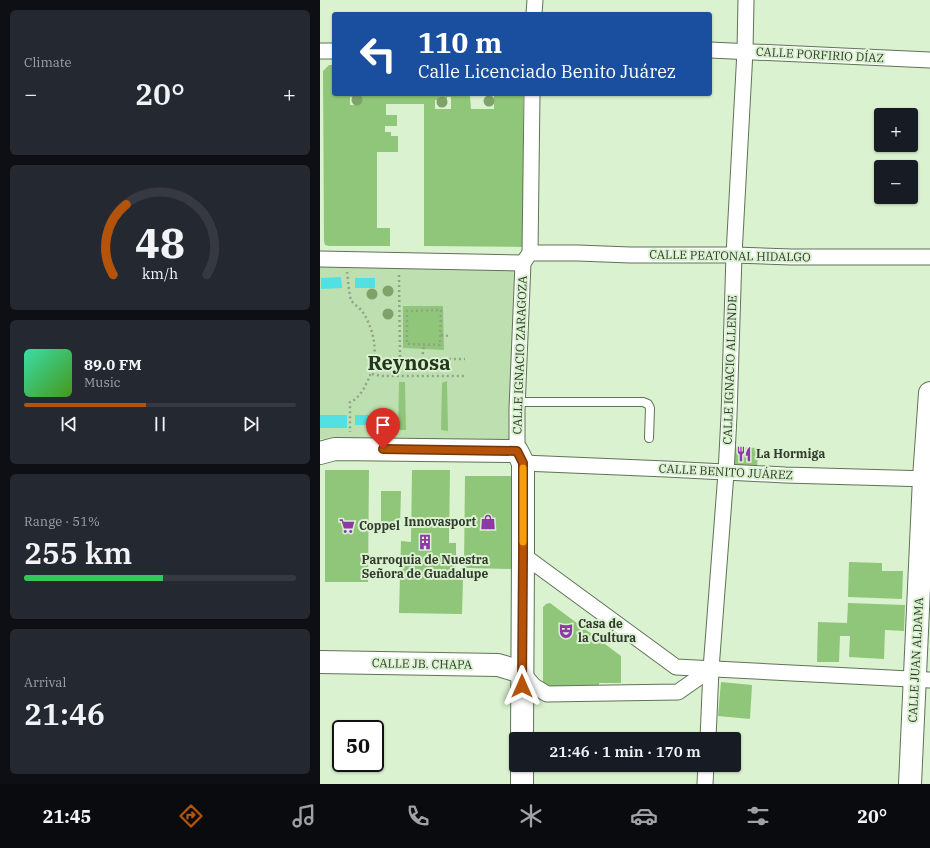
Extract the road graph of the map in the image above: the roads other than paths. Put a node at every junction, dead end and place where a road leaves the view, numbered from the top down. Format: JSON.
{"nodes":[{"id":1,"x":534,"y":0,"type":"edge"},
{"id":2,"x":746,"y":0,"type":"edge"},
{"id":3,"x":534,"y":12,"type":"edge"},
{"id":4,"x":712,"y":50,"type":"edge"},
{"id":5,"x":320,"y":51,"type":"edge"},
{"id":6,"x":332,"y":51,"type":"edge"},
{"id":7,"x":745,"y":51,"type":"junction"},
{"id":8,"x":930,"y":60,"type":"edge"},
{"id":9,"x":532,"y":96,"type":"edge"},
{"id":10,"x":734,"y":255,"type":"junction"},
{"id":11,"x":930,"y":257,"type":"edge"},
{"id":12,"x":527,"y":258,"type":"junction"},
{"id":13,"x":320,"y":259,"type":"edge"},
{"id":14,"x":930,"y":393,"type":"edge"},
{"id":15,"x":518,"y":402,"type":"junction"},
{"id":16,"x":649,"y":438,"type":"dead end"},
{"id":17,"x":320,"y":453,"type":"edge"},
{"id":18,"x":520,"y":457,"type":"junction"},
{"id":19,"x":726,"y":472,"type":"junction"},
{"id":20,"x":927,"y":479,"type":"edge"},
{"id":21,"x":523,"y":555,"type":"junction"},
{"id":22,"x":320,"y":662,"type":"edge"},
{"id":23,"x":711,"y":669,"type":"junction"},
{"id":24,"x":522,"y":672,"type":"junction"},
{"id":25,"x":923,"y":680,"type":"edge"},
{"id":26,"x":522,"y":732,"type":"edge"},
{"id":27,"x":708,"y":732,"type":"edge"},
{"id":28,"x":522,"y":772,"type":"edge"},
{"id":29,"x":706,"y":772,"type":"edge"},
{"id":30,"x":522,"y":784,"type":"edge"},
{"id":31,"x":705,"y":784,"type":"edge"},
{"id":32,"x":910,"y":784,"type":"edge"}],
"edges":[{"from":1,"to":3,"type":"street"},
{"from":2,"to":7,"type":"street","name":"CALLE IGNACIO ALLENDE"},
{"from":4,"to":7,"type":"street","name":"CALLE PORFIRIO DÍAZ"},
{"from":5,"to":6,"type":"street"},
{"from":7,"to":8,"type":"street","name":"CALLE PORFIRIO DÍAZ"},
{"from":7,"to":10,"type":"street","name":"CALLE IGNACIO ALLENDE"},
{"from":9,"to":12,"type":"street","name":"CALLE IGNACIO ZARAGOZA"},
{"from":10,"to":11,"type":"street","name":"CALLE PEATONAL HIDALGO"},
{"from":10,"to":12,"type":"street","name":"CALLE PEATONAL HIDALGO"},
{"from":10,"to":19,"type":"street","name":"CALLE IGNACIO ALLENDE"},
{"from":12,"to":13,"type":"street","name":"CALLE PEATONAL HIDALGO"},
{"from":12,"to":15,"type":"street","name":"CALLE IGNACIO ZARAGOZA"},
{"from":14,"to":20,"type":"main road","name":"CALLE JUAN ALDAMA"},
{"from":15,"to":16,"type":"lane"},
{"from":15,"to":18,"type":"street","name":"CALLE IGNACIO ZARAGOZA"},
{"from":17,"to":18,"type":"main road"},
{"from":18,"to":19,"type":"street","name":"CALLE BENITO JUÁREZ"},
{"from":18,"to":21,"type":"main road"},
{"from":19,"to":20,"type":"street","name":"CALLE BENITO JUÁREZ"},
{"from":19,"to":23,"type":"street","name":"CALLE IGNACIO ALLENDE"},
{"from":20,"to":25,"type":"main road","name":"CALLE JUAN ALDAMA"},
{"from":21,"to":23,"type":"street"},
{"from":21,"to":24,"type":"main road"},
{"from":22,"to":24,"type":"main road","name":"CALLE JB. CHAPA"},
{"from":23,"to":24,"type":"street"},
{"from":23,"to":25,"type":"street"},
{"from":23,"to":27,"type":"street","name":"CALLE IGNACIO ALLENDE"},
{"from":24,"to":26,"type":"main road"},
{"from":25,"to":32,"type":"main road","name":"CALLE JUAN ALDAMA"},
{"from":28,"to":30,"type":"main road"},
{"from":29,"to":31,"type":"street"}]}
